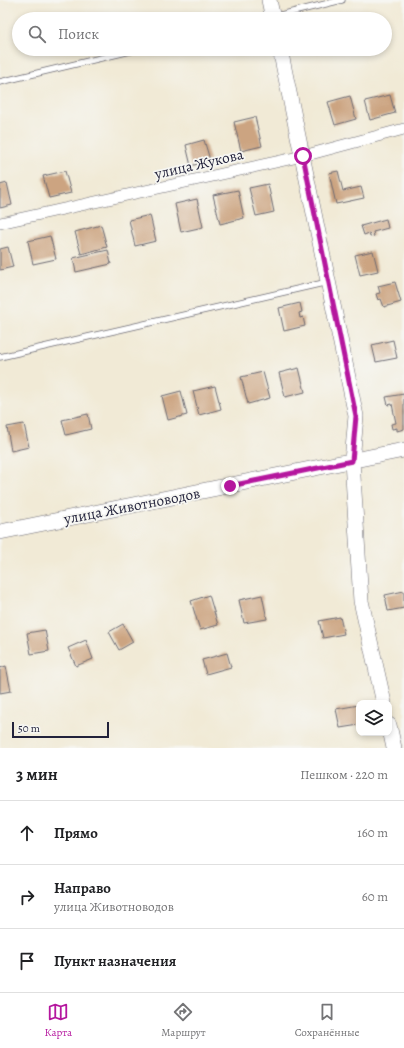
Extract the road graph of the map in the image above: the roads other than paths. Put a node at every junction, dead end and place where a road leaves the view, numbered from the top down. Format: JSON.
{"nodes":[{"id":1,"x":268,"y":0,"type":"edge"},
{"id":2,"x":342,"y":0,"type":"edge"},
{"id":3,"x":269,"y":12,"type":"edge"},
{"id":4,"x":294,"y":12,"type":"edge"},
{"id":5,"x":110,"y":56,"type":"edge"},
{"id":6,"x":282,"y":56,"type":"edge"},
{"id":7,"x":0,"y":82,"type":"edge"},
{"id":8,"x":404,"y":129,"type":"edge"},
{"id":9,"x":303,"y":156,"type":"junction"},
{"id":10,"x":0,"y":224,"type":"edge"},
{"id":11,"x":328,"y":282,"type":"junction"},
{"id":12,"x":0,"y":357,"type":"edge"},
{"id":13,"x":404,"y":450,"type":"edge"},
{"id":14,"x":352,"y":461,"type":"junction"},
{"id":15,"x":0,"y":532,"type":"edge"},
{"id":16,"x":383,"y":700,"type":"edge"},
{"id":17,"x":391,"y":736,"type":"edge"},
{"id":18,"x":394,"y":748,"type":"edge"}],
"edges":[{"from":1,"to":3,"type":"street"},
{"from":2,"to":4,"type":"lane"},
{"from":5,"to":7,"type":"lane"},
{"from":6,"to":9,"type":"street"},
{"from":8,"to":9,"type":"street","name":"улица Жукова"},
{"from":9,"to":10,"type":"street","name":"улица Жукова"},
{"from":9,"to":11,"type":"street"},
{"from":11,"to":12,"type":"lane"},
{"from":11,"to":14,"type":"street"},
{"from":13,"to":14,"type":"street","name":"улица Животноводов"},
{"from":14,"to":15,"type":"street","name":"улица Животноводов"},
{"from":14,"to":16,"type":"street"},
{"from":17,"to":18,"type":"street"}]}
